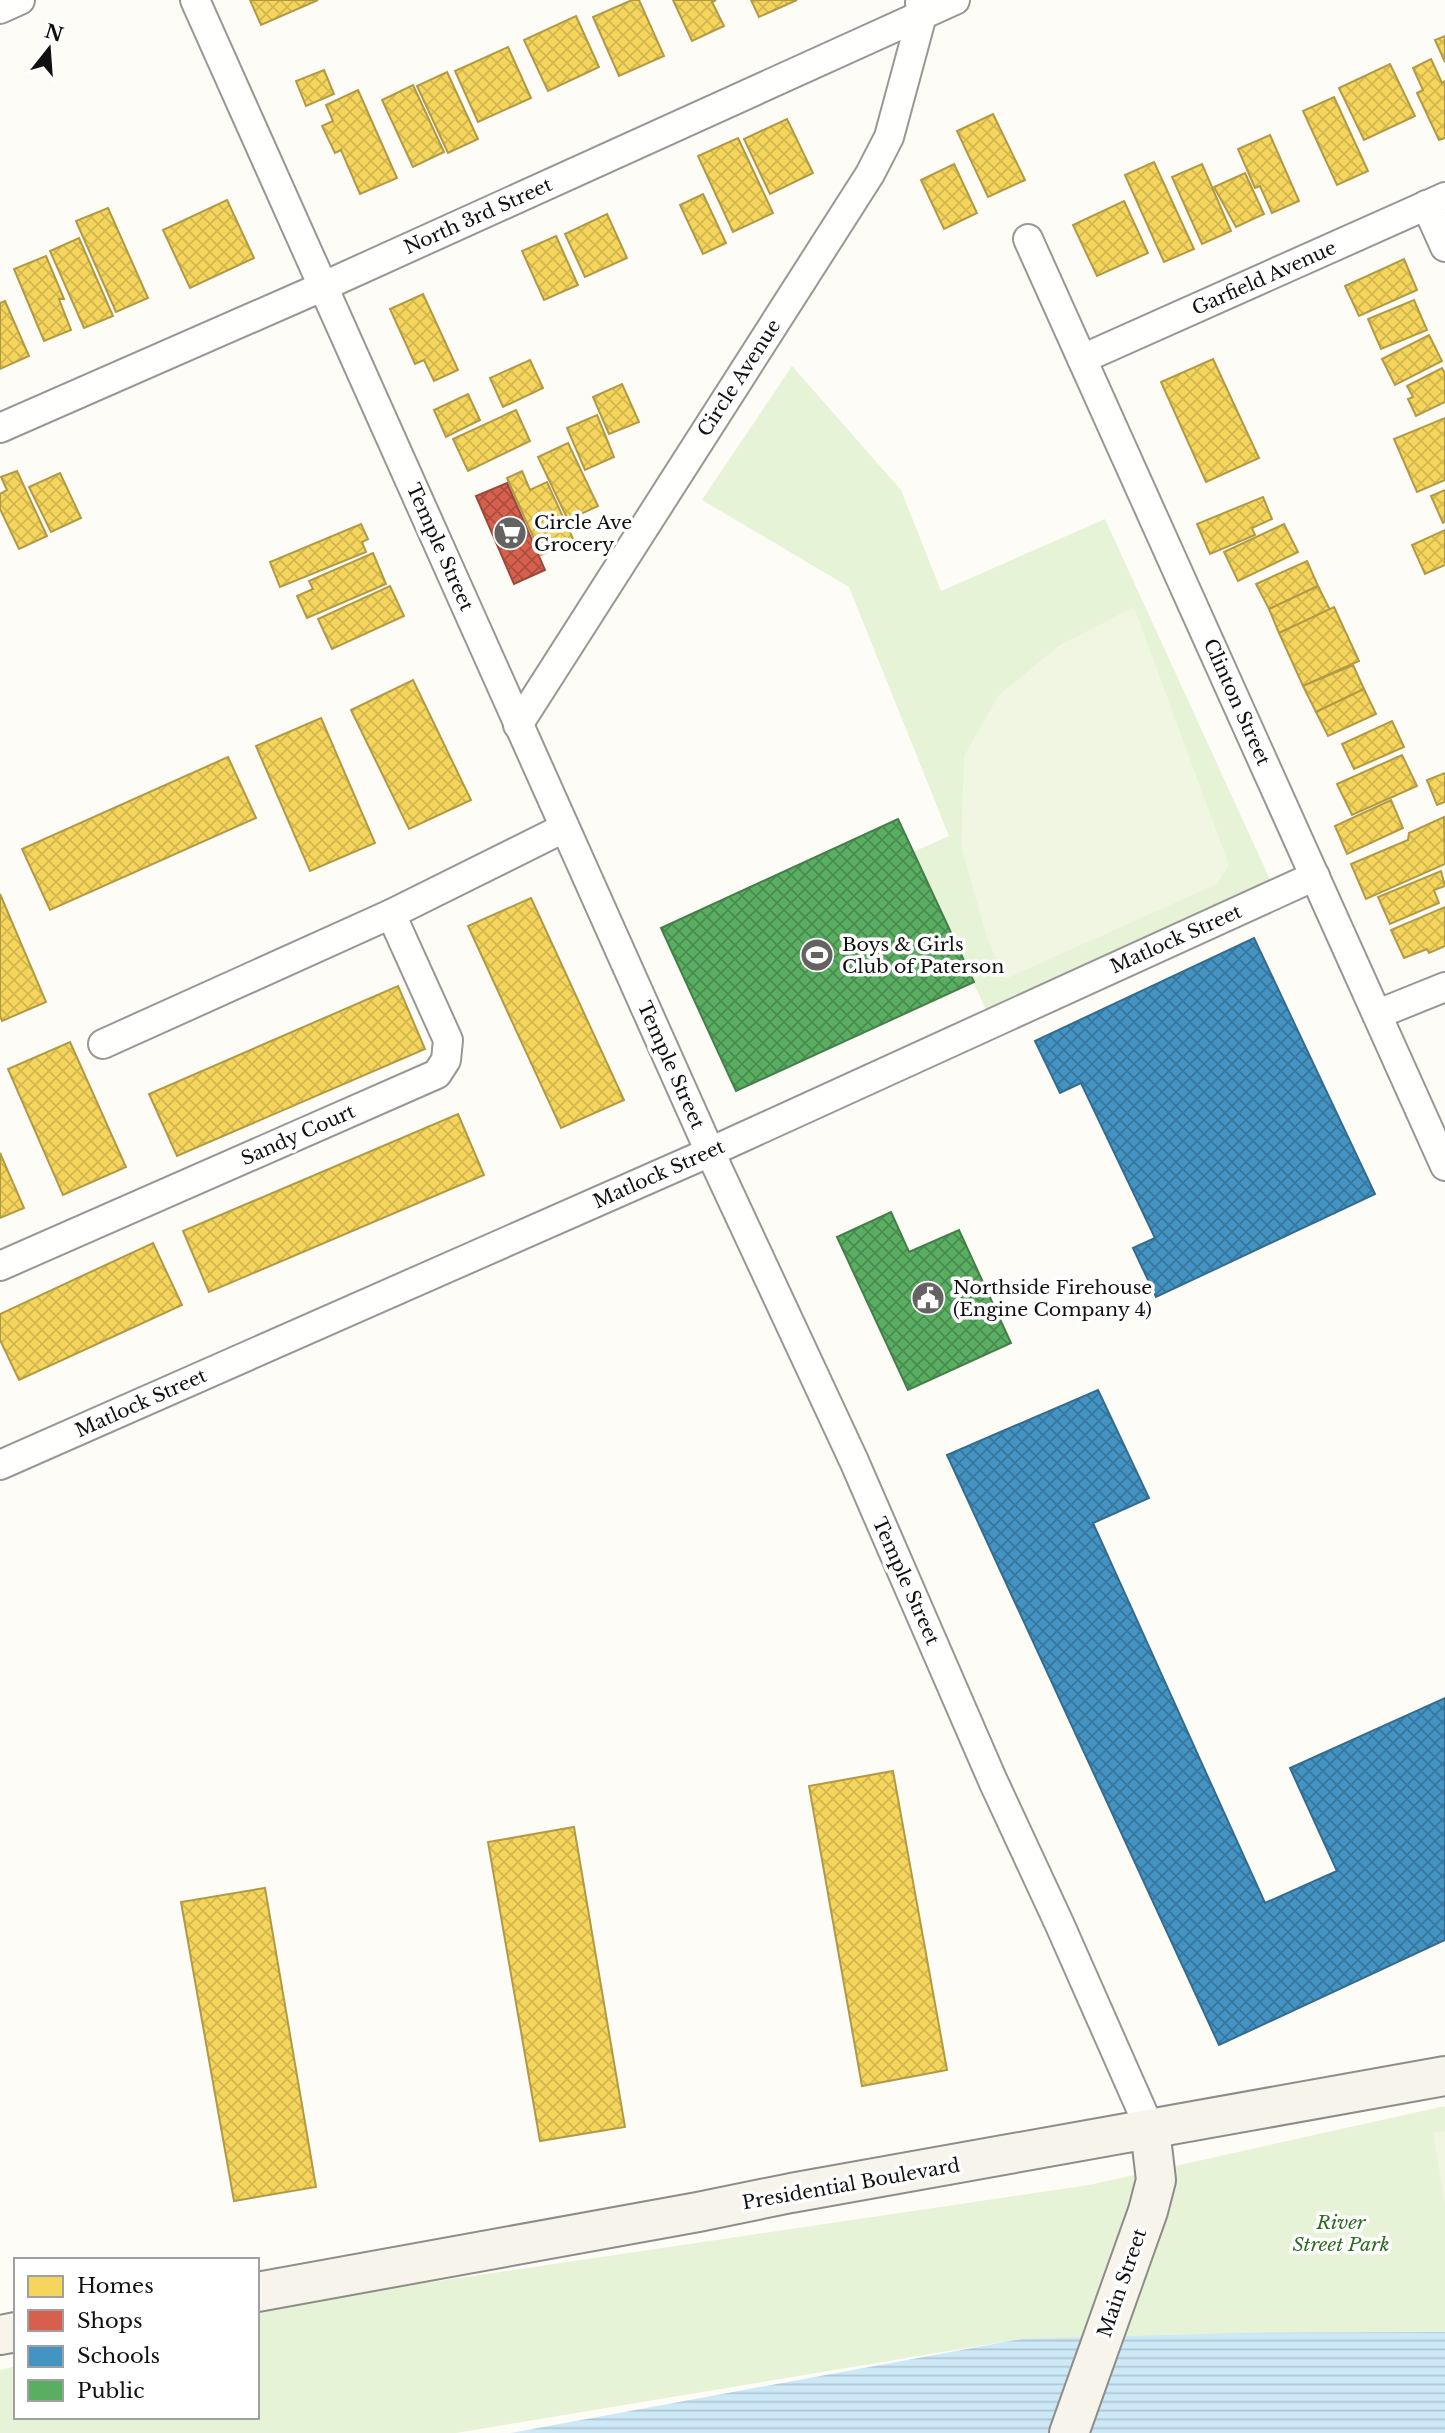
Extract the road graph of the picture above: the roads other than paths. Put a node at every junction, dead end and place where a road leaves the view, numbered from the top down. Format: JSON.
{"nodes":[{"id":1,"x":20,"y":0,"type":"edge"},
{"id":2,"x":195,"y":0,"type":"edge"},
{"id":3,"x":955,"y":0,"type":"edge"},
{"id":4,"x":921,"y":7,"type":"edge"},
{"id":5,"x":0,"y":9,"type":"edge"},
{"id":6,"x":1436,"y":201,"type":"edge"},
{"id":7,"x":1028,"y":239,"type":"dead end"},
{"id":8,"x":1445,"y":247,"type":"edge"},
{"id":9,"x":324,"y":286,"type":"junction"},
{"id":10,"x":1083,"y":359,"type":"junction"},
{"id":11,"x":0,"y":428,"type":"edge"},
{"id":12,"x":518,"y":725,"type":"junction"},
{"id":13,"x":564,"y":828,"type":"junction"},
{"id":14,"x":1315,"y":876,"type":"junction"},
{"id":15,"x":391,"y":914,"type":"junction"},
{"id":16,"x":1445,"y":987,"type":"edge"},
{"id":17,"x":1378,"y":1014,"type":"junction"},
{"id":18,"x":103,"y":1044,"type":"dead end"},
{"id":19,"x":710,"y":1152,"type":"junction"},
{"id":20,"x":1445,"y":1166,"type":"edge"},
{"id":21,"x":0,"y":1266,"type":"edge"},
{"id":22,"x":0,"y":1465,"type":"edge"},
{"id":23,"x":1445,"y":2076,"type":"edge"},
{"id":24,"x":1150,"y":2129,"type":"junction"},
{"id":25,"x":259,"y":2292,"type":"edge"},
{"id":26,"x":1069,"y":2433,"type":"edge"}],
"edges":[{"from":1,"to":5,"type":"street"},
{"from":2,"to":9,"type":"street","name":"Temple Street"},
{"from":3,"to":4,"type":"street","name":"North 3rd Street"},
{"from":4,"to":9,"type":"street","name":"North 3rd Street"},
{"from":4,"to":12,"type":"street","name":"Circle Avenue"},
{"from":6,"to":8,"type":"street"},
{"from":6,"to":10,"type":"street","name":"Garfield Avenue"},
{"from":7,"to":10,"type":"street","name":"Clinton Street"},
{"from":9,"to":11,"type":"street","name":"North 3rd Street"},
{"from":9,"to":12,"type":"street","name":"Temple Street"},
{"from":10,"to":14,"type":"street","name":"Clinton Street"},
{"from":12,"to":13,"type":"street","name":"Temple Street"},
{"from":13,"to":15,"type":"street"},
{"from":13,"to":19,"type":"street","name":"Temple Street"},
{"from":14,"to":17,"type":"street","name":"Clinton Street"},
{"from":14,"to":19,"type":"street","name":"Matlock Street"},
{"from":15,"to":18,"type":"street"},
{"from":15,"to":21,"type":"street","name":"Sandy Court"},
{"from":16,"to":17,"type":"street"},
{"from":17,"to":20,"type":"street","name":"Clinton Street"},
{"from":19,"to":22,"type":"street","name":"Matlock Street"},
{"from":19,"to":24,"type":"street","name":"Temple Street"},
{"from":23,"to":24,"type":"street","name":"Presidential Boulevard"},
{"from":24,"to":25,"type":"street","name":"Presidential Boulevard"},
{"from":24,"to":26,"type":"street","name":"Main Street"}]}
